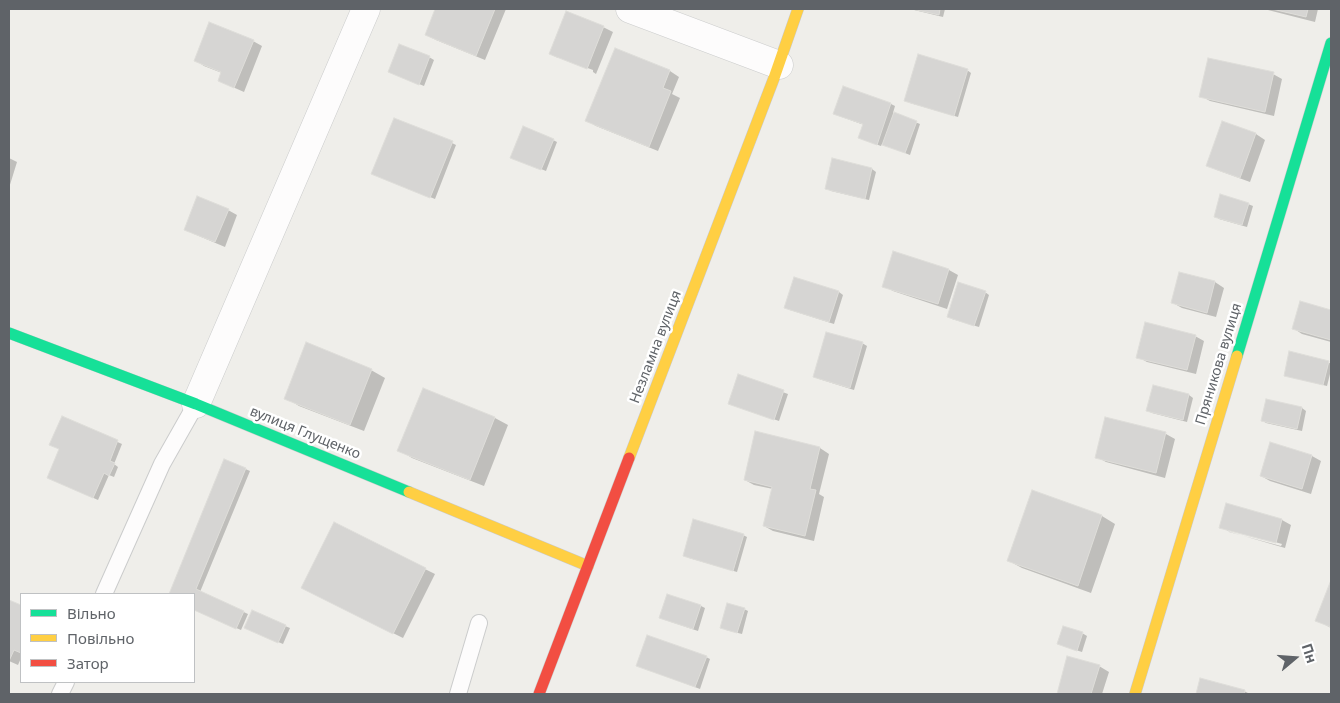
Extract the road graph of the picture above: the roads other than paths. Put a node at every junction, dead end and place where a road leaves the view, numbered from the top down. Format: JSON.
{"nodes":[{"id":1,"x":366,"y":9,"type":"edge"},
{"id":2,"x":630,"y":9,"type":"edge"},
{"id":3,"x":798,"y":9,"type":"edge"},
{"id":4,"x":1331,"y":43,"type":"edge"},
{"id":5,"x":779,"y":65,"type":"junction"},
{"id":6,"x":9,"y":333,"type":"edge"},
{"id":7,"x":196,"y":404,"type":"junction"},
{"id":8,"x":588,"y":566,"type":"junction"},
{"id":9,"x":104,"y":593,"type":"edge"},
{"id":10,"x":479,"y":623,"type":"dead end"},
{"id":11,"x":458,"y":694,"type":"edge"},
{"id":12,"x":539,"y":694,"type":"edge"},
{"id":13,"x":1135,"y":694,"type":"edge"}],
"edges":[{"from":1,"to":7,"type":"street"},
{"from":2,"to":5,"type":"street"},
{"from":3,"to":5,"type":"street","name":"Незламна вулиця"},
{"from":4,"to":13,"type":"street","name":"Пряникова вулиця"},
{"from":5,"to":8,"type":"street","name":"Незламна вулиця"},
{"from":6,"to":7,"type":"street","name":"вулиця Глущенко"},
{"from":7,"to":8,"type":"street","name":"вулиця Глущенко"},
{"from":7,"to":9,"type":"lane"},
{"from":8,"to":12,"type":"street","name":"Незламна вулиця"},
{"from":10,"to":11,"type":"lane"}]}
